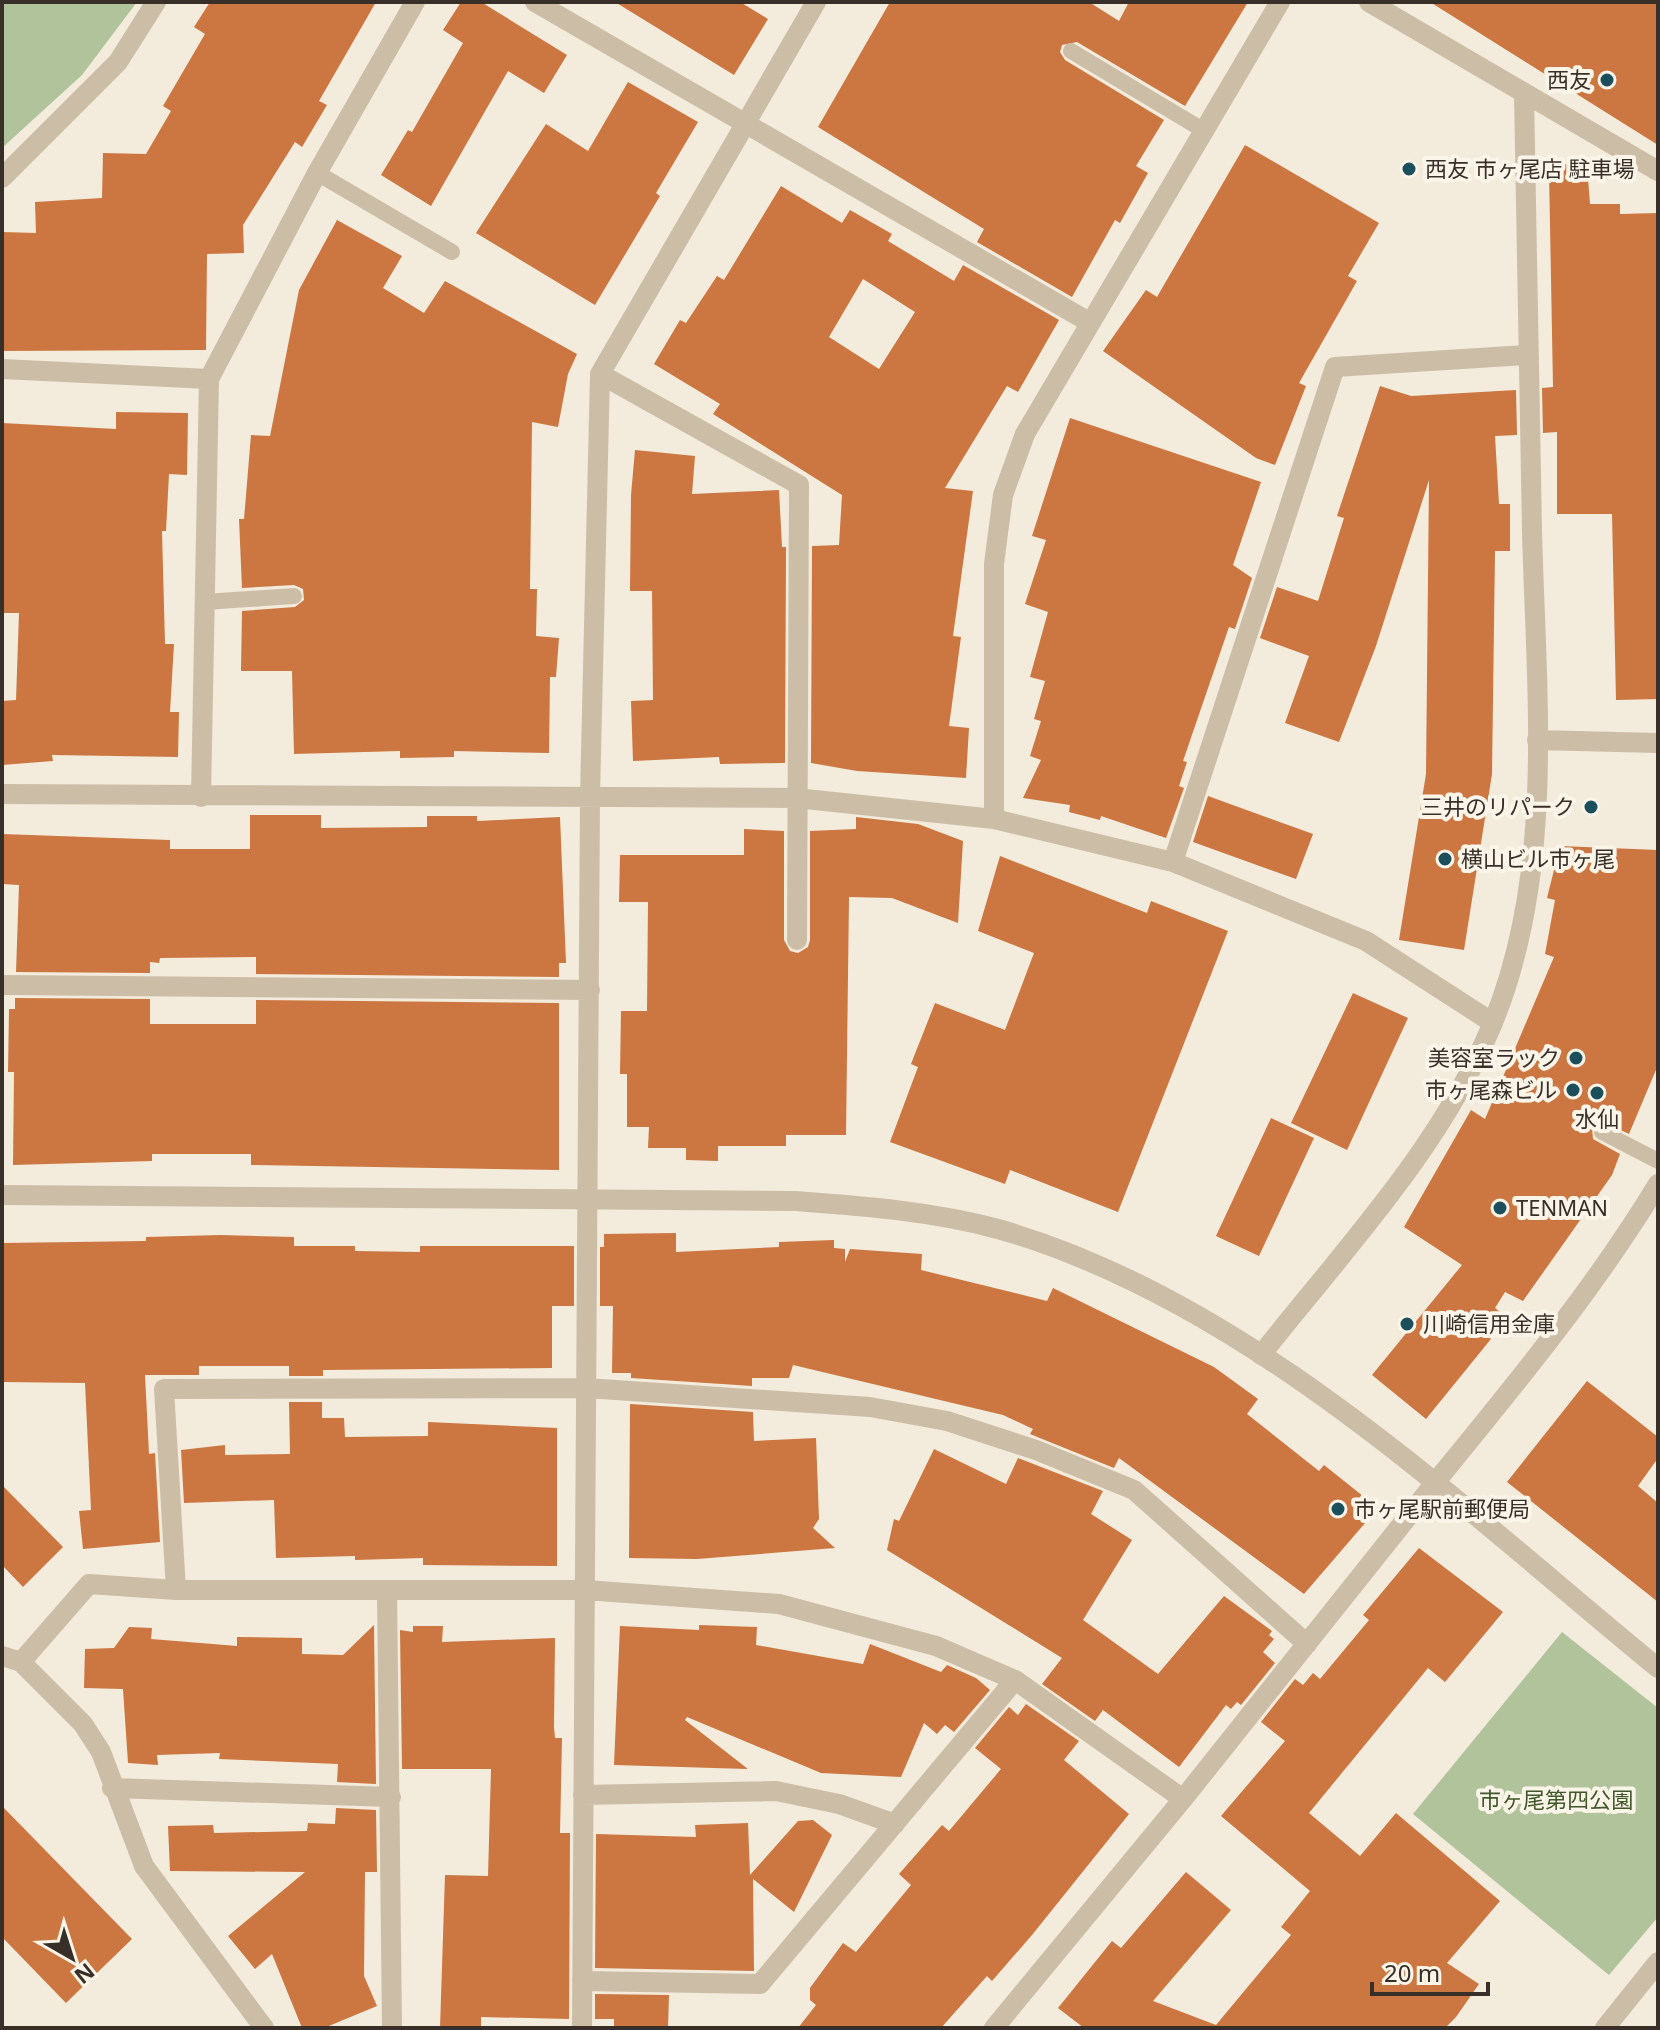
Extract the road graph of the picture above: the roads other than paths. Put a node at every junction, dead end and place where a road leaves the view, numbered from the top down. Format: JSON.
{"nodes":[{"id":1,"x":156,"y":2,"type":"edge"},
{"id":2,"x":415,"y":2,"type":"edge"},
{"id":3,"x":535,"y":2,"type":"edge"},
{"id":4,"x":816,"y":2,"type":"edge"},
{"id":5,"x":1280,"y":2,"type":"edge"},
{"id":6,"x":1369,"y":2,"type":"edge"},
{"id":7,"x":1071,"y":51,"type":"dead end"},
{"id":8,"x":1524,"y":93,"type":"junction"},
{"id":9,"x":745,"y":123,"type":"junction"},
{"id":10,"x":1203,"y":130,"type":"junction"},
{"id":11,"x":1658,"y":171,"type":"edge"},
{"id":12,"x":317,"y":173,"type":"junction"},
{"id":13,"x":2,"y":178,"type":"edge"},
{"id":14,"x":452,"y":252,"type":"dead end"},
{"id":15,"x":1089,"y":322,"type":"junction"},
{"id":16,"x":1527,"y":355,"type":"junction"},
{"id":17,"x":2,"y":369,"type":"edge"},
{"id":18,"x":600,"y":374,"type":"junction"},
{"id":19,"x":209,"y":379,"type":"junction"},
{"id":20,"x":294,"y":596,"type":"dead end"},
{"id":21,"x":205,"y":602,"type":"junction"},
{"id":22,"x":1537,"y":740,"type":"junction"},
{"id":23,"x":1658,"y":743,"type":"edge"},
{"id":24,"x":2,"y":794,"type":"edge"},
{"id":25,"x":590,"y":796,"type":"junction"},
{"id":26,"x":201,"y":797,"type":"junction"},
{"id":27,"x":796,"y":798,"type":"junction"},
{"id":28,"x":994,"y":819,"type":"junction"},
{"id":29,"x":1173,"y":862,"type":"junction"},
{"id":30,"x":797,"y":940,"type":"dead end"},
{"id":31,"x":2,"y":985,"type":"edge"},
{"id":32,"x":590,"y":990,"type":"junction"},
{"id":33,"x":1493,"y":1023,"type":"junction"},
{"id":34,"x":1602,"y":1132,"type":"dead end"},
{"id":35,"x":1658,"y":1161,"type":"edge"},
{"id":36,"x":1658,"y":1184,"type":"edge"},
{"id":37,"x":2,"y":1195,"type":"edge"},
{"id":38,"x":587,"y":1200,"type":"junction"},
{"id":39,"x":1261,"y":1355,"type":"junction"},
{"id":40,"x":586,"y":1388,"type":"junction"},
{"id":41,"x":1434,"y":1484,"type":"junction"},
{"id":42,"x":176,"y":1590,"type":"junction"},
{"id":43,"x":387,"y":1590,"type":"junction"},
{"id":44,"x":585,"y":1590,"type":"junction"},
{"id":45,"x":1307,"y":1644,"type":"junction"},
{"id":46,"x":12,"y":1659,"type":"edge"},
{"id":47,"x":1658,"y":1668,"type":"edge"},
{"id":48,"x":1015,"y":1680,"type":"junction"},
{"id":49,"x":112,"y":1788,"type":"junction"},
{"id":50,"x":583,"y":1795,"type":"junction"},
{"id":51,"x":391,"y":1797,"type":"junction"},
{"id":52,"x":1183,"y":1799,"type":"junction"},
{"id":53,"x":895,"y":1824,"type":"junction"},
{"id":54,"x":1658,"y":1962,"type":"edge"},
{"id":55,"x":582,"y":1981,"type":"junction"},
{"id":56,"x":264,"y":2028,"type":"edge"},
{"id":57,"x":392,"y":2028,"type":"edge"},
{"id":58,"x":582,"y":2028,"type":"edge"},
{"id":59,"x":994,"y":2028,"type":"edge"},
{"id":60,"x":1605,"y":2028,"type":"edge"}],
"edges":[{"from":1,"to":13,"type":"street"},
{"from":2,"to":12,"type":"street"},
{"from":3,"to":9,"type":"street"},
{"from":4,"to":9,"type":"street"},
{"from":5,"to":10,"type":"street"},
{"from":6,"to":8,"type":"street"},
{"from":7,"to":10,"type":"lane"},
{"from":8,"to":11,"type":"street"},
{"from":8,"to":16,"type":"street"},
{"from":9,"to":15,"type":"street"},
{"from":9,"to":18,"type":"street"},
{"from":10,"to":15,"type":"street"},
{"from":12,"to":14,"type":"lane"},
{"from":12,"to":19,"type":"street"},
{"from":15,"to":28,"type":"street"},
{"from":16,"to":22,"type":"street"},
{"from":16,"to":29,"type":"street"},
{"from":17,"to":19,"type":"street"},
{"from":18,"to":25,"type":"street"},
{"from":18,"to":27,"type":"street"},
{"from":19,"to":21,"type":"street"},
{"from":20,"to":21,"type":"lane"},
{"from":21,"to":26,"type":"street"},
{"from":22,"to":23,"type":"street"},
{"from":22,"to":33,"type":"street"},
{"from":24,"to":26,"type":"street"},
{"from":25,"to":26,"type":"street"},
{"from":25,"to":27,"type":"street"},
{"from":25,"to":32,"type":"street"},
{"from":27,"to":28,"type":"street"},
{"from":27,"to":30,"type":"street"},
{"from":28,"to":29,"type":"street"},
{"from":29,"to":33,"type":"street"},
{"from":31,"to":32,"type":"street"},
{"from":32,"to":38,"type":"street"},
{"from":33,"to":39,"type":"street"},
{"from":34,"to":35,"type":"lane"},
{"from":36,"to":41,"type":"street"},
{"from":37,"to":38,"type":"street"},
{"from":38,"to":39,"type":"street"},
{"from":38,"to":40,"type":"street"},
{"from":39,"to":41,"type":"street"},
{"from":40,"to":42,"type":"street"},
{"from":40,"to":44,"type":"street"},
{"from":40,"to":45,"type":"street"},
{"from":41,"to":45,"type":"street"},
{"from":41,"to":47,"type":"street"},
{"from":42,"to":43,"type":"street"},
{"from":42,"to":46,"type":"street"},
{"from":43,"to":44,"type":"street"},
{"from":43,"to":51,"type":"street"},
{"from":44,"to":48,"type":"street"},
{"from":44,"to":50,"type":"street"},
{"from":45,"to":52,"type":"street"},
{"from":46,"to":49,"type":"street"},
{"from":48,"to":52,"type":"street"},
{"from":48,"to":53,"type":"street"},
{"from":49,"to":51,"type":"street"},
{"from":49,"to":56,"type":"street"},
{"from":50,"to":53,"type":"street"},
{"from":50,"to":55,"type":"street"},
{"from":51,"to":57,"type":"street"},
{"from":52,"to":59,"type":"street"},
{"from":53,"to":55,"type":"street"},
{"from":54,"to":60,"type":"street"},
{"from":55,"to":58,"type":"street"}]}
